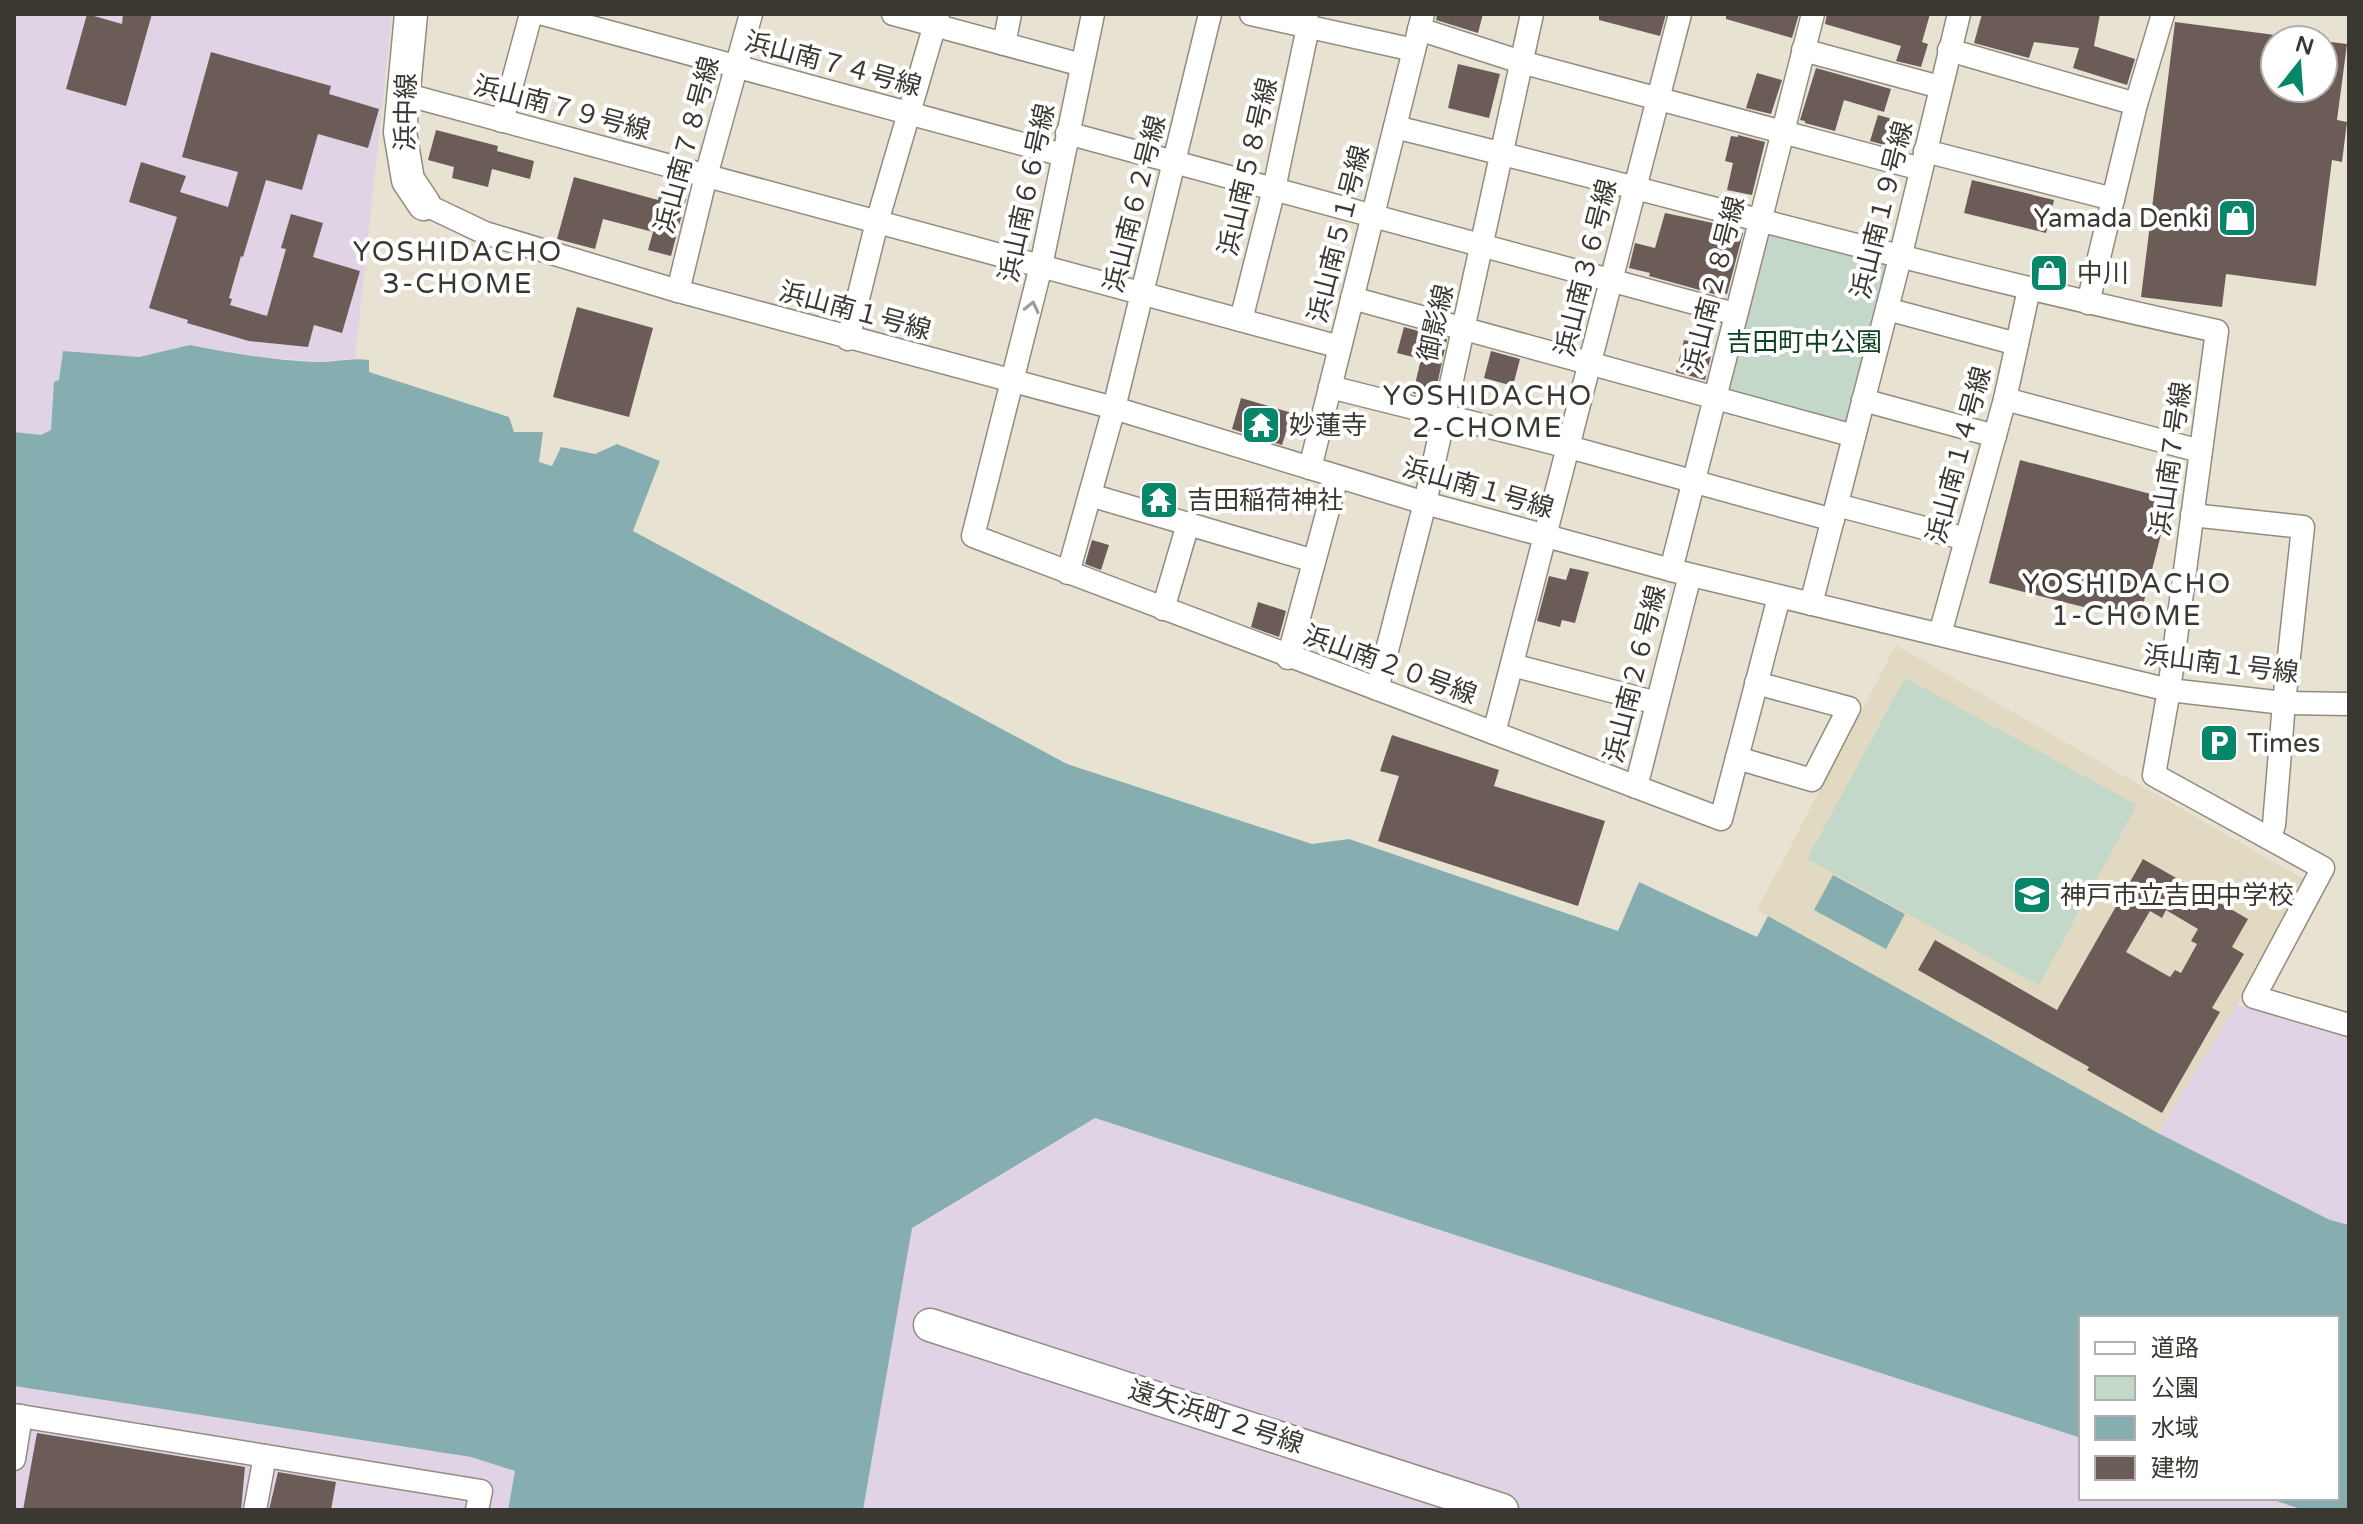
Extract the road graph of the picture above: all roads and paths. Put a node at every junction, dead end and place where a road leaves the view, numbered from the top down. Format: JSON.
{"nodes":[{"id":1,"x":411,"y":14,"type":"edge"},
{"id":2,"x":531,"y":14,"type":"edge"},
{"id":3,"x":543,"y":14,"type":"edge"},
{"id":4,"x":751,"y":14,"type":"edge"},
{"id":5,"x":893,"y":14,"type":"edge"},
{"id":6,"x":1010,"y":14,"type":"edge"},
{"id":7,"x":1093,"y":14,"type":"edge"},
{"id":8,"x":1210,"y":14,"type":"edge"},
{"id":9,"x":1251,"y":14,"type":"edge"},
{"id":10,"x":1532,"y":14,"type":"edge"},
{"id":11,"x":1680,"y":14,"type":"edge"},
{"id":12,"x":1813,"y":14,"type":"edge"},
{"id":13,"x":1959,"y":14,"type":"edge"},
{"id":14,"x":2163,"y":14,"type":"edge"},
{"id":15,"x":937,"y":20,"type":"edge"},
{"id":16,"x":1307,"y":20,"type":"edge"},
{"id":17,"x":1419,"y":31,"type":"edge"},
{"id":18,"x":1004,"y":44,"type":"junction"},
{"id":19,"x":1803,"y":50,"type":"junction"},
{"id":20,"x":1949,"y":50,"type":"junction"},
{"id":21,"x":1521,"y":62,"type":"junction"},
{"id":22,"x":1082,"y":65,"type":"junction"},
{"id":23,"x":737,"y":66,"type":"junction"},
{"id":24,"x":1940,"y":87,"type":"junction"},
{"id":25,"x":404,"y":94,"type":"junction"},
{"id":26,"x":1658,"y":98,"type":"junction"},
{"id":27,"x":2136,"y":104,"type":"junction"},
{"id":28,"x":910,"y":113,"type":"junction"},
{"id":29,"x":502,"y":121,"type":"junction"},
{"id":30,"x":1395,"y":127,"type":"junction"},
{"id":31,"x":1781,"y":131,"type":"junction"},
{"id":32,"x":1065,"y":144,"type":"junction"},
{"id":33,"x":1500,"y":153,"type":"junction"},
{"id":34,"x":1923,"y":160,"type":"junction"},
{"id":35,"x":1174,"y":162,"type":"junction"},
{"id":36,"x":706,"y":176,"type":"junction"},
{"id":37,"x":1635,"y":188,"type":"junction"},
{"id":38,"x":1274,"y":189,"type":"junction"},
{"id":39,"x":2113,"y":199,"type":"junction"},
{"id":40,"x":424,"y":204,"type":"joint"},
{"id":41,"x":1373,"y":215,"type":"junction"},
{"id":42,"x":1759,"y":220,"type":"junction"},
{"id":43,"x":877,"y":222,"type":"junction"},
{"id":44,"x":1482,"y":245,"type":"junction"},
{"id":45,"x":1900,"y":258,"type":"junction"},
{"id":46,"x":1041,"y":266,"type":"junction"},
{"id":47,"x":1612,"y":280,"type":"junction"},
{"id":48,"x":2029,"y":289,"type":"junction"},
{"id":49,"x":678,"y":291,"type":"junction"},
{"id":50,"x":1142,"y":293,"type":"junction"},
{"id":51,"x":1352,"y":298,"type":"junction"},
{"id":52,"x":2088,"y":303,"type":"junction"},
{"id":53,"x":1887,"y":309,"type":"junction"},
{"id":54,"x":1735,"y":314,"type":"junction"},
{"id":55,"x":1241,"y":320,"type":"junction"},
{"id":56,"x":1463,"y":328,"type":"junction"},
{"id":57,"x":848,"y":339,"type":"junction"},
{"id":58,"x":2017,"y":344,"type":"junction"},
{"id":59,"x":1340,"y":347,"type":"junction"},
{"id":60,"x":1590,"y":364,"type":"junction"},
{"id":61,"x":1014,"y":383,"type":"junction"},
{"id":62,"x":1330,"y":387,"type":"junction"},
{"id":63,"x":1714,"y":397,"type":"junction"},
{"id":64,"x":2005,"y":399,"type":"junction"},
{"id":65,"x":1863,"y":400,"type":"junction"},
{"id":66,"x":1114,"y":408,"type":"junction"},
{"id":67,"x":1443,"y":416,"type":"junction"},
{"id":68,"x":1854,"y":436,"type":"junction"},
{"id":69,"x":1995,"y":436,"type":"junction"},
{"id":70,"x":1569,"y":447,"type":"junction"},
{"id":71,"x":2200,"y":451,"type":"junction"},
{"id":72,"x":1310,"y":468,"type":"junction"},
{"id":73,"x":1337,"y":477,"type":"junction"},
{"id":74,"x":1693,"y":481,"type":"junction"},
{"id":75,"x":1090,"y":495,"type":"junction"},
{"id":76,"x":1425,"y":503,"type":"junction"},
{"id":77,"x":1835,"y":512,"type":"junction"},
{"id":78,"x":2192,"y":515,"type":"junction"},
{"id":79,"x":1188,"y":524,"type":"junction"},
{"id":80,"x":1546,"y":536,"type":"junction"},
{"id":81,"x":1966,"y":539,"type":"junction"},
{"id":82,"x":1314,"y":561,"type":"junction"},
{"id":83,"x":1068,"y":573,"type":"junction"},
{"id":84,"x":1680,"y":573,"type":"junction"},
{"id":85,"x":1779,"y":597,"type":"junction"},
{"id":86,"x":1811,"y":604,"type":"junction"},
{"id":87,"x":1163,"y":609,"type":"junction"},
{"id":88,"x":1940,"y":634,"type":"junction"},
{"id":89,"x":1288,"y":658,"type":"junction"},
{"id":90,"x":1512,"y":665,"type":"junction"},
{"id":91,"x":1756,"y":683,"type":"junction"},
{"id":92,"x":1377,"y":689,"type":"junction"},
{"id":93,"x":2169,"y":690,"type":"junction"},
{"id":94,"x":1657,"y":703,"type":"junction"},
{"id":95,"x":2284,"y":703,"type":"junction"},
{"id":96,"x":2349,"y":704,"type":"edge"},
{"id":97,"x":1494,"y":733,"type":"junction"},
{"id":98,"x":1737,"y":758,"type":"junction"},
{"id":99,"x":1636,"y":787,"type":"junction"},
{"id":100,"x":2269,"y":838,"type":"junction"},
{"id":101,"x":2349,"y":1025,"type":"edge"},
{"id":102,"x":930,"y":1325,"type":"dead end"},
{"id":103,"x":18,"y":1415,"type":"edge"},
{"id":104,"x":265,"y":1456,"type":"junction"},
{"id":105,"x":14,"y":1459,"type":"edge"},
{"id":106,"x":255,"y":1510,"type":"edge"},
{"id":107,"x":477,"y":1510,"type":"edge"},
{"id":108,"x":1502,"y":1510,"type":"edge"}],
"edges":[{"from":1,"to":25,"type":"street","name":"浜中線"},
{"from":2,"to":29,"type":"street"},
{"from":3,"to":23,"type":"street","name":"浜山南７４号線"},
{"from":4,"to":23,"type":"street","name":"浜山南７８号線"},
{"from":5,"to":15,"type":"street"},
{"from":6,"to":18,"type":"street"},
{"from":7,"to":22,"type":"street","name":"浜山南６６号線"},
{"from":8,"to":35,"type":"street","name":"浜山南６２号線"},
{"from":9,"to":16,"type":"street"},
{"from":10,"to":21,"type":"street","name":"御影線"},
{"from":11,"to":26,"type":"street","name":"浜山南３６号線"},
{"from":12,"to":19,"type":"street","name":"浜山南２８号線"},
{"from":13,"to":20,"type":"street","name":"浜山南１９号線"},
{"from":14,"to":27,"type":"street"},
{"from":15,"to":18,"type":"street"},
{"from":15,"to":28,"type":"street"},
{"from":16,"to":17,"type":"street"},
{"from":16,"to":38,"type":"street","name":"浜山南５８号線"},
{"from":17,"to":21,"type":"street"},
{"from":17,"to":30,"type":"street","name":"浜山南５１号線"},
{"from":18,"to":22,"type":"street"},
{"from":19,"to":24,"type":"street"},
{"from":19,"to":31,"type":"street","name":"浜山南２８号線"},
{"from":20,"to":24,"type":"street","name":"浜山南１９号線"},
{"from":20,"to":27,"type":"street"},
{"from":21,"to":26,"type":"street"},
{"from":21,"to":33,"type":"street","name":"御影線"},
{"from":22,"to":32,"type":"street","name":"浜山南６６号線"},
{"from":23,"to":28,"type":"street","name":"浜山南７４号線"},
{"from":23,"to":36,"type":"street","name":"浜山南７８号線"},
{"from":24,"to":34,"type":"street","name":"浜山南１９号線"},
{"from":25,"to":29,"type":"street","name":"浜山南７９号線"},
{"from":25,"to":40,"type":"street","name":"浜中線"},
{"from":26,"to":31,"type":"street"},
{"from":26,"to":37,"type":"street","name":"浜山南３６号線"},
{"from":27,"to":39,"type":"street"},
{"from":28,"to":32,"type":"street","name":"浜山南７４号線"},
{"from":28,"to":43,"type":"street"},
{"from":29,"to":36,"type":"street","name":"浜山南７９号線"},
{"from":30,"to":33,"type":"street"},
{"from":30,"to":41,"type":"street","name":"浜山南５１号線"},
{"from":31,"to":34,"type":"street"},
{"from":31,"to":42,"type":"street","name":"浜山南２８号線"},
{"from":32,"to":35,"type":"street","name":"浜山南７４号線"},
{"from":32,"to":46,"type":"street","name":"浜山南６６号線"},
{"from":33,"to":37,"type":"street"},
{"from":33,"to":44,"type":"street","name":"御影線"},
{"from":34,"to":39,"type":"street"},
{"from":34,"to":45,"type":"street","name":"浜山南１９号線"},
{"from":35,"to":38,"type":"street","name":"浜山南７４号線"},
{"from":35,"to":50,"type":"street","name":"浜山南６２号線"},
{"from":36,"to":43,"type":"street","name":"浜山南７９号線"},
{"from":36,"to":49,"type":"street","name":"浜山南７８号線"},
{"from":37,"to":42,"type":"street"},
{"from":37,"to":47,"type":"street","name":"浜山南３６号線"},
{"from":38,"to":41,"type":"street","name":"浜山南７４号線"},
{"from":38,"to":55,"type":"street","name":"浜山南５８号線"},
{"from":39,"to":52,"type":"street"},
{"from":40,"to":49,"type":"street","name":"浜山南１号線"},
{"from":41,"to":44,"type":"street","name":"浜山南７４号線"},
{"from":41,"to":51,"type":"street","name":"浜山南５１号線"},
{"from":42,"to":45,"type":"street"},
{"from":42,"to":54,"type":"street","name":"浜山南２８号線"},
{"from":43,"to":46,"type":"street","name":"浜山南７９号線"},
{"from":43,"to":57,"type":"street"},
{"from":44,"to":47,"type":"street","name":"浜山南７４号線"},
{"from":44,"to":56,"type":"street","name":"御影線"},
{"from":45,"to":48,"type":"street"},
{"from":45,"to":53,"type":"street","name":"浜山南１９号線"},
{"from":46,"to":50,"type":"street","name":"浜山南７９号線"},
{"from":61,"to":46,"type":"street","name":"浜山南６６号線","one_way":true},
{"from":47,"to":54,"type":"street","name":"浜山南７４号線"},
{"from":47,"to":60,"type":"street","name":"浜山南３６号線"},
{"from":48,"to":52,"type":"street"},
{"from":48,"to":58,"type":"street","name":"浜山南１４号線"},
{"from":49,"to":57,"type":"street","name":"浜山南１号線"},
{"from":50,"to":55,"type":"street","name":"浜山南７９号線"},
{"from":50,"to":66,"type":"street","name":"浜山南６２号線"},
{"from":51,"to":56,"type":"street"},
{"from":51,"to":59,"type":"street","name":"浜山南５１号線"},
{"from":52,"to":71,"type":"street","name":"浜山南７号線"},
{"from":53,"to":58,"type":"street"},
{"from":53,"to":65,"type":"street","name":"浜山南１９号線"},
{"from":54,"to":63,"type":"street","name":"浜山南２８号線"},
{"from":55,"to":59,"type":"street","name":"浜山南７９号線"},
{"from":56,"to":60,"type":"street"},
{"from":56,"to":67,"type":"street","name":"御影線"},
{"from":57,"to":61,"type":"street","name":"浜山南１号線"},
{"from":58,"to":64,"type":"street","name":"浜山南１４号線"},
{"from":59,"to":62,"type":"street","name":"浜山南５１号線"},
{"from":60,"to":63,"type":"street"},
{"from":60,"to":70,"type":"street","name":"浜山南３６号線"},
{"from":61,"to":66,"type":"street","name":"浜山南１号線"},
{"from":61,"to":83,"type":"street","name":"浜山南２０号線"},
{"from":62,"to":67,"type":"street"},
{"from":62,"to":72,"type":"street","name":"浜山南５１号線"},
{"from":63,"to":68,"type":"street"},
{"from":63,"to":74,"type":"street","name":"浜山南２８号線"},
{"from":64,"to":69,"type":"street","name":"浜山南１４号線"},
{"from":64,"to":71,"type":"street"},
{"from":65,"to":68,"type":"street","name":"浜山南１９号線"},
{"from":65,"to":69,"type":"street"},
{"from":66,"to":72,"type":"street","name":"浜山南１号線"},
{"from":66,"to":75,"type":"street","name":"浜山南６２号線"},
{"from":67,"to":70,"type":"street"},
{"from":67,"to":76,"type":"street","name":"御影線"},
{"from":68,"to":77,"type":"street","name":"浜山南１９号線"},
{"from":69,"to":81,"type":"street","name":"浜山南１４号線"},
{"from":70,"to":74,"type":"street"},
{"from":70,"to":80,"type":"street","name":"浜山南３６号線"},
{"from":71,"to":78,"type":"street","name":"浜山南７号線"},
{"from":72,"to":73,"type":"street","name":"浜山南１号線"},
{"from":73,"to":76,"type":"street","name":"浜山南１号線"},
{"from":73,"to":82,"type":"street"},
{"from":74,"to":77,"type":"street"},
{"from":74,"to":84,"type":"street","name":"浜山南２８号線"},
{"from":75,"to":79,"type":"street"},
{"from":75,"to":83,"type":"street","name":"浜山南６２号線"},
{"from":76,"to":80,"type":"street","name":"浜山南１号線"},
{"from":76,"to":92,"type":"street","name":"御影線"},
{"from":77,"to":81,"type":"street"},
{"from":77,"to":86,"type":"street","name":"浜山南１９号線"},
{"from":78,"to":93,"type":"street","name":"浜山南７号線"},
{"from":78,"to":95,"type":"street"},
{"from":79,"to":82,"type":"street"},
{"from":79,"to":87,"type":"street"},
{"from":80,"to":84,"type":"street","name":"浜山南１号線"},
{"from":80,"to":90,"type":"street","name":"浜山南３６号線"},
{"from":81,"to":88,"type":"street","name":"浜山南１４号線"},
{"from":82,"to":89,"type":"street"},
{"from":83,"to":87,"type":"street","name":"浜山南２０号線"},
{"from":84,"to":85,"type":"street","name":"浜山南１号線"},
{"from":84,"to":94,"type":"street","name":"浜山南２６号線"},
{"from":85,"to":86,"type":"street","name":"浜山南１号線"},
{"from":85,"to":91,"type":"street","name":"浜山南２０号線"},
{"from":86,"to":88,"type":"street","name":"浜山南１号線"},
{"from":87,"to":89,"type":"street","name":"浜山南２０号線"},
{"from":88,"to":93,"type":"street","name":"浜山南１号線"},
{"from":89,"to":92,"type":"street","name":"浜山南２０号線"},
{"from":90,"to":94,"type":"street"},
{"from":90,"to":97,"type":"street","name":"浜山南３６号線"},
{"from":91,"to":98,"type":"street","name":"浜山南２０号線"},
{"from":91,"to":98,"type":"street"},
{"from":92,"to":97,"type":"street","name":"浜山南２０号線"},
{"from":93,"to":95,"type":"street","name":"浜山南１号線"},
{"from":93,"to":100,"type":"street","name":"浜山南７号線"},
{"from":94,"to":99,"type":"street","name":"浜山南２６号線"},
{"from":95,"to":96,"type":"street","name":"浜山南１号線"},
{"from":95,"to":100,"type":"street"},
{"from":97,"to":99,"type":"street","name":"浜山南２０号線"},
{"from":98,"to":99,"type":"street","name":"浜山南２０号線"},
{"from":100,"to":101,"type":"street"},
{"from":102,"to":108,"type":"street","name":"遠矢浜町２号線"},
{"from":103,"to":104,"type":"street"},
{"from":103,"to":105,"type":"street"},
{"from":104,"to":106,"type":"street"},
{"from":104,"to":107,"type":"street"}]}
